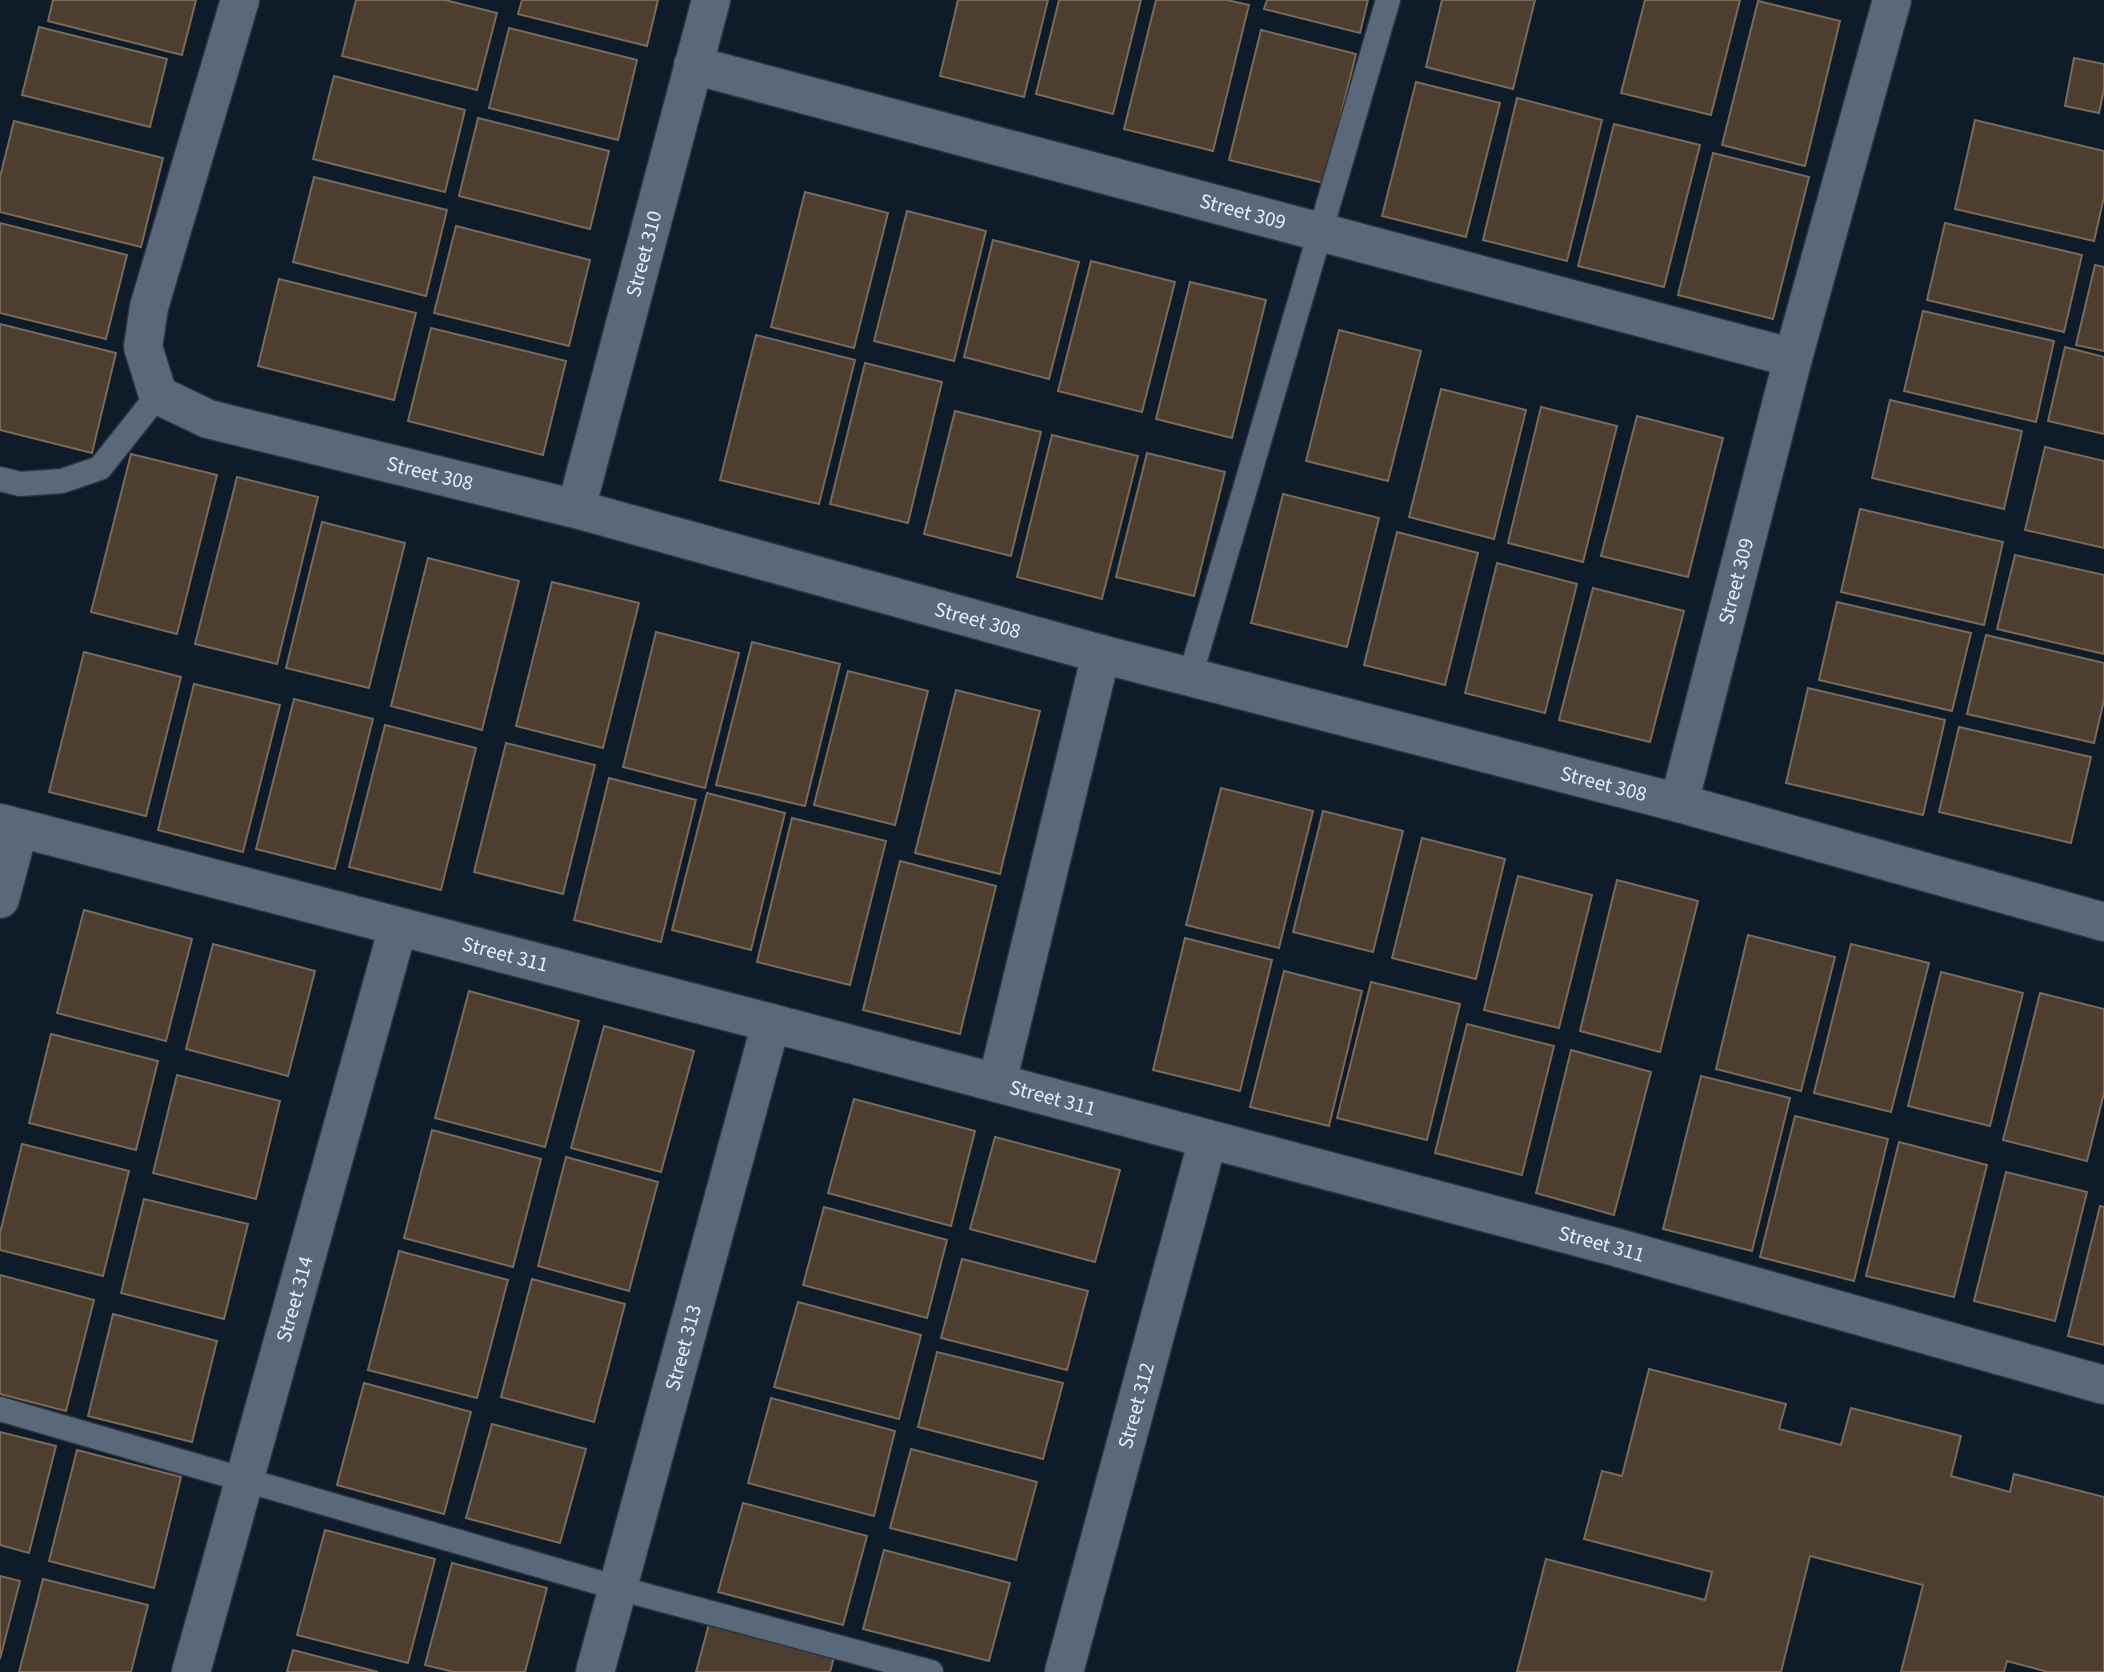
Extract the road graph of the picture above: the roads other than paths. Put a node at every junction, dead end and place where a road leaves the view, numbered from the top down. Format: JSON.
{"nodes":[{"id":1,"x":240,"y":0,"type":"edge"},
{"id":2,"x":711,"y":0,"type":"edge"},
{"id":3,"x":1388,"y":0,"type":"edge"},
{"id":4,"x":1892,"y":0,"type":"edge"},
{"id":5,"x":693,"y":65,"type":"junction"},
{"id":6,"x":1320,"y":232,"type":"junction"},
{"id":7,"x":1793,"y":358,"type":"junction"},
{"id":8,"x":158,"y":395,"type":"junction"},
{"id":9,"x":0,"y":480,"type":"edge"},
{"id":10,"x":576,"y":509,"type":"junction"},
{"id":11,"x":1101,"y":654,"type":"junction"},
{"id":12,"x":1190,"y":677,"type":"junction"},
{"id":13,"x":1679,"y":803,"type":"junction"},
{"id":14,"x":9,"y":825,"type":"edge"},
{"id":15,"x":0,"y":899,"type":"edge"},
{"id":16,"x":2104,"y":922,"type":"edge"},
{"id":17,"x":398,"y":927,"type":"junction"},
{"id":18,"x":771,"y":1023,"type":"junction"},
{"id":19,"x":997,"y":1083,"type":"junction"},
{"id":20,"x":1208,"y":1139,"type":"junction"},
{"id":21,"x":2104,"y":1385,"type":"edge"},
{"id":22,"x":0,"y":1409,"type":"edge"},
{"id":23,"x":245,"y":1480,"type":"junction"},
{"id":24,"x":618,"y":1588,"type":"junction"},
{"id":25,"x":191,"y":1672,"type":"edge"},
{"id":26,"x":595,"y":1672,"type":"edge"},
{"id":27,"x":931,"y":1672,"type":"edge"},
{"id":28,"x":1064,"y":1672,"type":"edge"}],
"edges":[{"from":1,"to":8,"type":"street"},
{"from":2,"to":5,"type":"street","name":"Street 310"},
{"from":3,"to":6,"type":"lane"},
{"from":4,"to":7,"type":"street","name":"Street 309"},
{"from":5,"to":6,"type":"street","name":"Street 309"},
{"from":5,"to":10,"type":"street","name":"Street 310"},
{"from":6,"to":7,"type":"street","name":"Street 309"},
{"from":6,"to":12,"type":"lane"},
{"from":7,"to":13,"type":"street","name":"Street 309"},
{"from":8,"to":9,"type":"lane"},
{"from":8,"to":10,"type":"street","name":"Street 308"},
{"from":10,"to":11,"type":"street","name":"Street 308"},
{"from":11,"to":12,"type":"street","name":"Street 308"},
{"from":11,"to":19,"type":"street"},
{"from":12,"to":13,"type":"street","name":"Street 308"},
{"from":13,"to":16,"type":"street","name":"Street 308"},
{"from":14,"to":15,"type":"street"},
{"from":14,"to":17,"type":"street","name":"Street 311"},
{"from":17,"to":18,"type":"street","name":"Street 311"},
{"from":17,"to":23,"type":"street","name":"Street 314"},
{"from":18,"to":19,"type":"street","name":"Street 311"},
{"from":18,"to":24,"type":"street","name":"Street 313"},
{"from":19,"to":20,"type":"street","name":"Street 311"},
{"from":20,"to":21,"type":"street","name":"Street 311"},
{"from":20,"to":28,"type":"street","name":"Street 312"},
{"from":22,"to":23,"type":"lane"},
{"from":23,"to":24,"type":"lane"},
{"from":23,"to":25,"type":"street","name":"Street 314"},
{"from":24,"to":26,"type":"street","name":"Street 313"},
{"from":24,"to":27,"type":"lane"}]}
